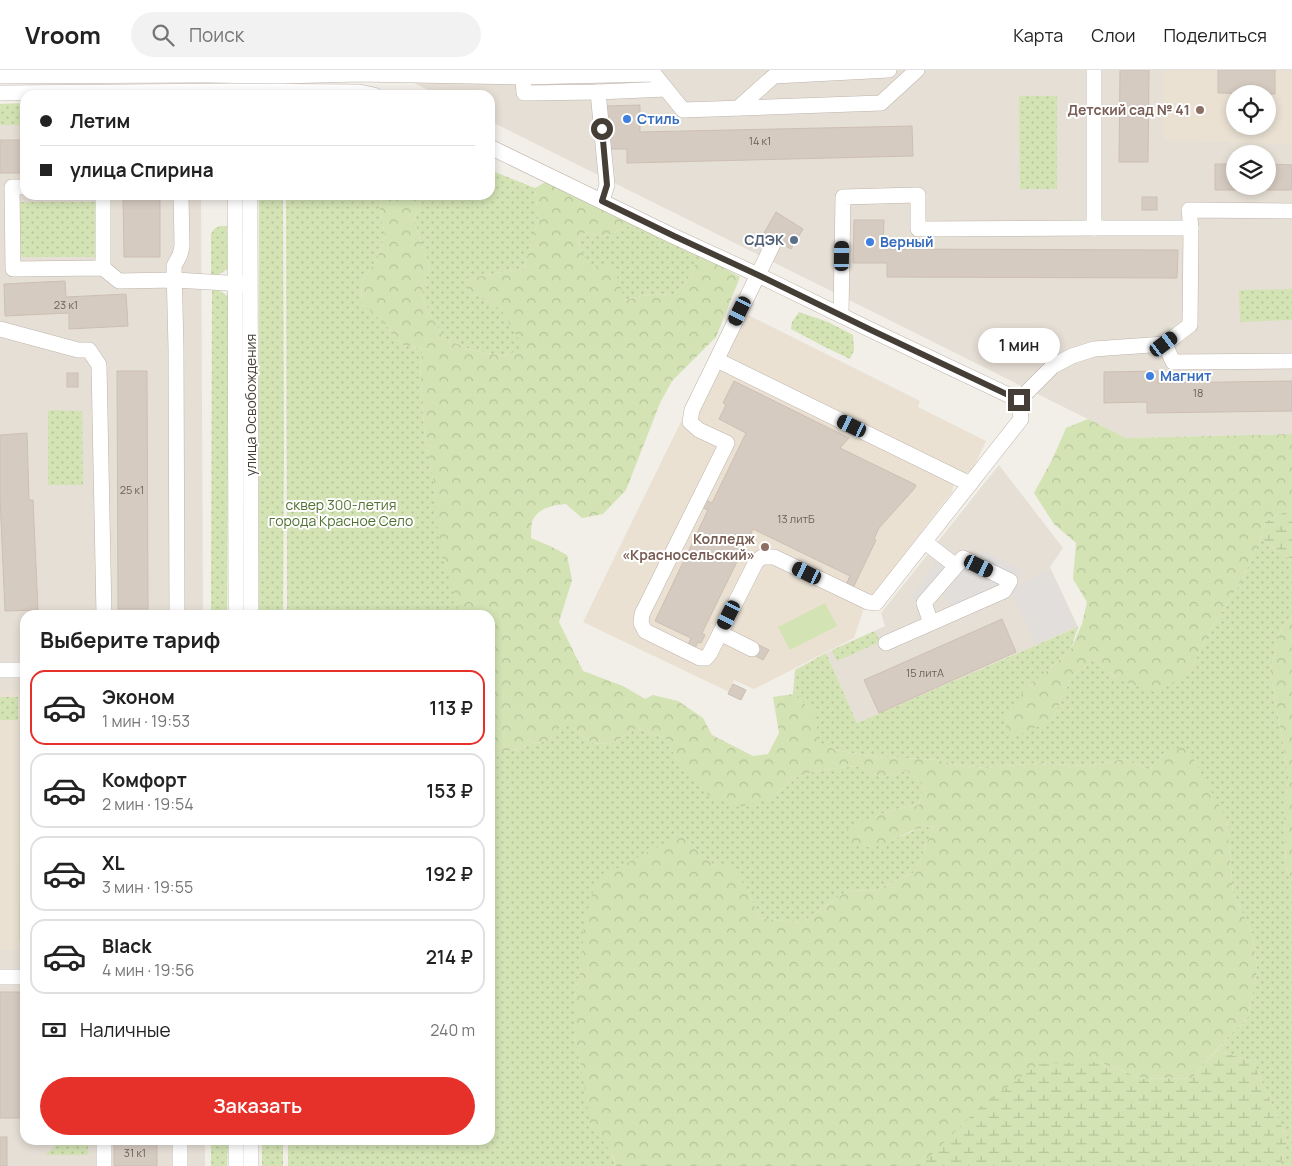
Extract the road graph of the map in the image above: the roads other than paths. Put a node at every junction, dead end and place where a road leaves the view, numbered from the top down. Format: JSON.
{"nodes":[{"id":1,"x":889,"y":70,"type":"edge"},
{"id":2,"x":917,"y":70,"type":"edge"},
{"id":3,"x":1094,"y":70,"type":"edge"},
{"id":4,"x":242,"y":73,"type":"edge"},
{"id":5,"x":359,"y":74,"type":"junction"},
{"id":6,"x":0,"y":76,"type":"edge"},
{"id":7,"x":523,"y":77,"type":"junction"},
{"id":8,"x":666,"y":89,"type":"junction"},
{"id":9,"x":242,"y":90,"type":"edge"},
{"id":10,"x":365,"y":90,"type":"edge"},
{"id":11,"x":598,"y":92,"type":"junction"},
{"id":12,"x":0,"y":93,"type":"edge"},
{"id":13,"x":20,"y":93,"type":"edge"},
{"id":14,"x":738,"y":108,"type":"junction"},
{"id":15,"x":495,"y":149,"type":"edge"},
{"id":16,"x":20,"y":187,"type":"edge"},
{"id":17,"x":103,"y":200,"type":"edge"},
{"id":18,"x":181,"y":200,"type":"edge"},
{"id":19,"x":235,"y":200,"type":"edge"},
{"id":20,"x":250,"y":200,"type":"edge"},
{"id":21,"x":602,"y":201,"type":"junction"},
{"id":22,"x":1292,"y":211,"type":"edge"},
{"id":23,"x":1094,"y":228,"type":"junction"},
{"id":24,"x":1191,"y":228,"type":"junction"},
{"id":25,"x":772,"y":244,"type":"dead end"},
{"id":26,"x":103,"y":268,"type":"junction"},
{"id":27,"x":758,"y":275,"type":"junction"},
{"id":28,"x":175,"y":280,"type":"junction"},
{"id":29,"x":235,"y":284,"type":"junction"},
{"id":30,"x":250,"y":284,"type":"junction"},
{"id":31,"x":840,"y":315,"type":"junction"},
{"id":32,"x":0,"y":329,"type":"edge"},
{"id":33,"x":1164,"y":344,"type":"junction"},
{"id":34,"x":717,"y":360,"type":"junction"},
{"id":35,"x":1292,"y":361,"type":"edge"},
{"id":36,"x":1019,"y":400,"type":"junction"},
{"id":37,"x":970,"y":484,"type":"junction"},
{"id":38,"x":925,"y":542,"type":"junction"},
{"id":39,"x":956,"y":566,"type":"junction"},
{"id":40,"x":104,"y":610,"type":"edge"},
{"id":41,"x":177,"y":610,"type":"edge"},
{"id":42,"x":236,"y":610,"type":"edge"},
{"id":43,"x":251,"y":610,"type":"edge"},
{"id":44,"x":931,"y":623,"type":"junction"},
{"id":45,"x":720,"y":633,"type":"junction"},
{"id":46,"x":886,"y":643,"type":"dead end"},
{"id":47,"x":752,"y":649,"type":"dead end"},
{"id":48,"x":0,"y":670,"type":"edge"},
{"id":49,"x":20,"y":670,"type":"edge"},
{"id":50,"x":0,"y":977,"type":"edge"},
{"id":51,"x":20,"y":977,"type":"edge"},
{"id":52,"x":104,"y":1145,"type":"edge"},
{"id":53,"x":180,"y":1145,"type":"edge"},
{"id":54,"x":236,"y":1145,"type":"edge"},
{"id":55,"x":251,"y":1145,"type":"edge"},
{"id":56,"x":104,"y":1166,"type":"edge"},
{"id":57,"x":180,"y":1166,"type":"edge"},
{"id":58,"x":236,"y":1166,"type":"edge"},
{"id":59,"x":251,"y":1166,"type":"edge"}],
"edges":[{"from":1,"to":14,"type":"street"},
{"from":2,"to":14,"type":"street"},
{"from":3,"to":23,"type":"street"},
{"from":4,"to":5,"type":"street"},
{"from":4,"to":6,"type":"street"},
{"from":4,"to":9,"type":"street"},
{"from":5,"to":7,"type":"street"},
{"from":5,"to":10,"type":"street"},
{"from":7,"to":8,"type":"street"},
{"from":7,"to":11,"type":"street"},
{"from":8,"to":11,"type":"street"},
{"from":8,"to":14,"type":"street"},
{"from":11,"to":21,"type":"street"},
{"from":12,"to":13,"type":"street"},
{"from":15,"to":21,"type":"street"},
{"from":16,"to":26,"type":"street"},
{"from":17,"to":26,"type":"street"},
{"from":18,"to":28,"type":"street"},
{"from":19,"to":29,"type":"street","name":"улица Освобождения"},
{"from":20,"to":30,"type":"street","name":"улица Освобождения"},
{"from":21,"to":27,"type":"street"},
{"from":22,"to":24,"type":"street"},
{"from":23,"to":24,"type":"street"},
{"from":23,"to":31,"type":"street"},
{"from":24,"to":33,"type":"street"},
{"from":25,"to":27,"type":"street"},
{"from":26,"to":28,"type":"street"},
{"from":27,"to":31,"type":"street"},
{"from":27,"to":34,"type":"street"},
{"from":28,"to":29,"type":"street"},
{"from":28,"to":41,"type":"street"},
{"from":29,"to":30,"type":"street"},
{"from":29,"to":42,"type":"street","name":"улица Освобождения"},
{"from":30,"to":43,"type":"street","name":"улица Освобождения"},
{"from":31,"to":36,"type":"street"},
{"from":32,"to":40,"type":"street"},
{"from":33,"to":35,"type":"street"},
{"from":33,"to":36,"type":"street"},
{"from":34,"to":37,"type":"street"},
{"from":34,"to":45,"type":"street"},
{"from":36,"to":37,"type":"street"},
{"from":37,"to":38,"type":"street"},
{"from":38,"to":39,"type":"street"},
{"from":38,"to":45,"type":"street"},
{"from":39,"to":44,"type":"street"},
{"from":39,"to":44,"type":"street"},
{"from":44,"to":46,"type":"street"},
{"from":45,"to":47,"type":"street"},
{"from":48,"to":49,"type":"street"},
{"from":50,"to":51,"type":"street"},
{"from":52,"to":56,"type":"street"},
{"from":53,"to":57,"type":"street"},
{"from":54,"to":58,"type":"street"},
{"from":55,"to":59,"type":"street"}]}
